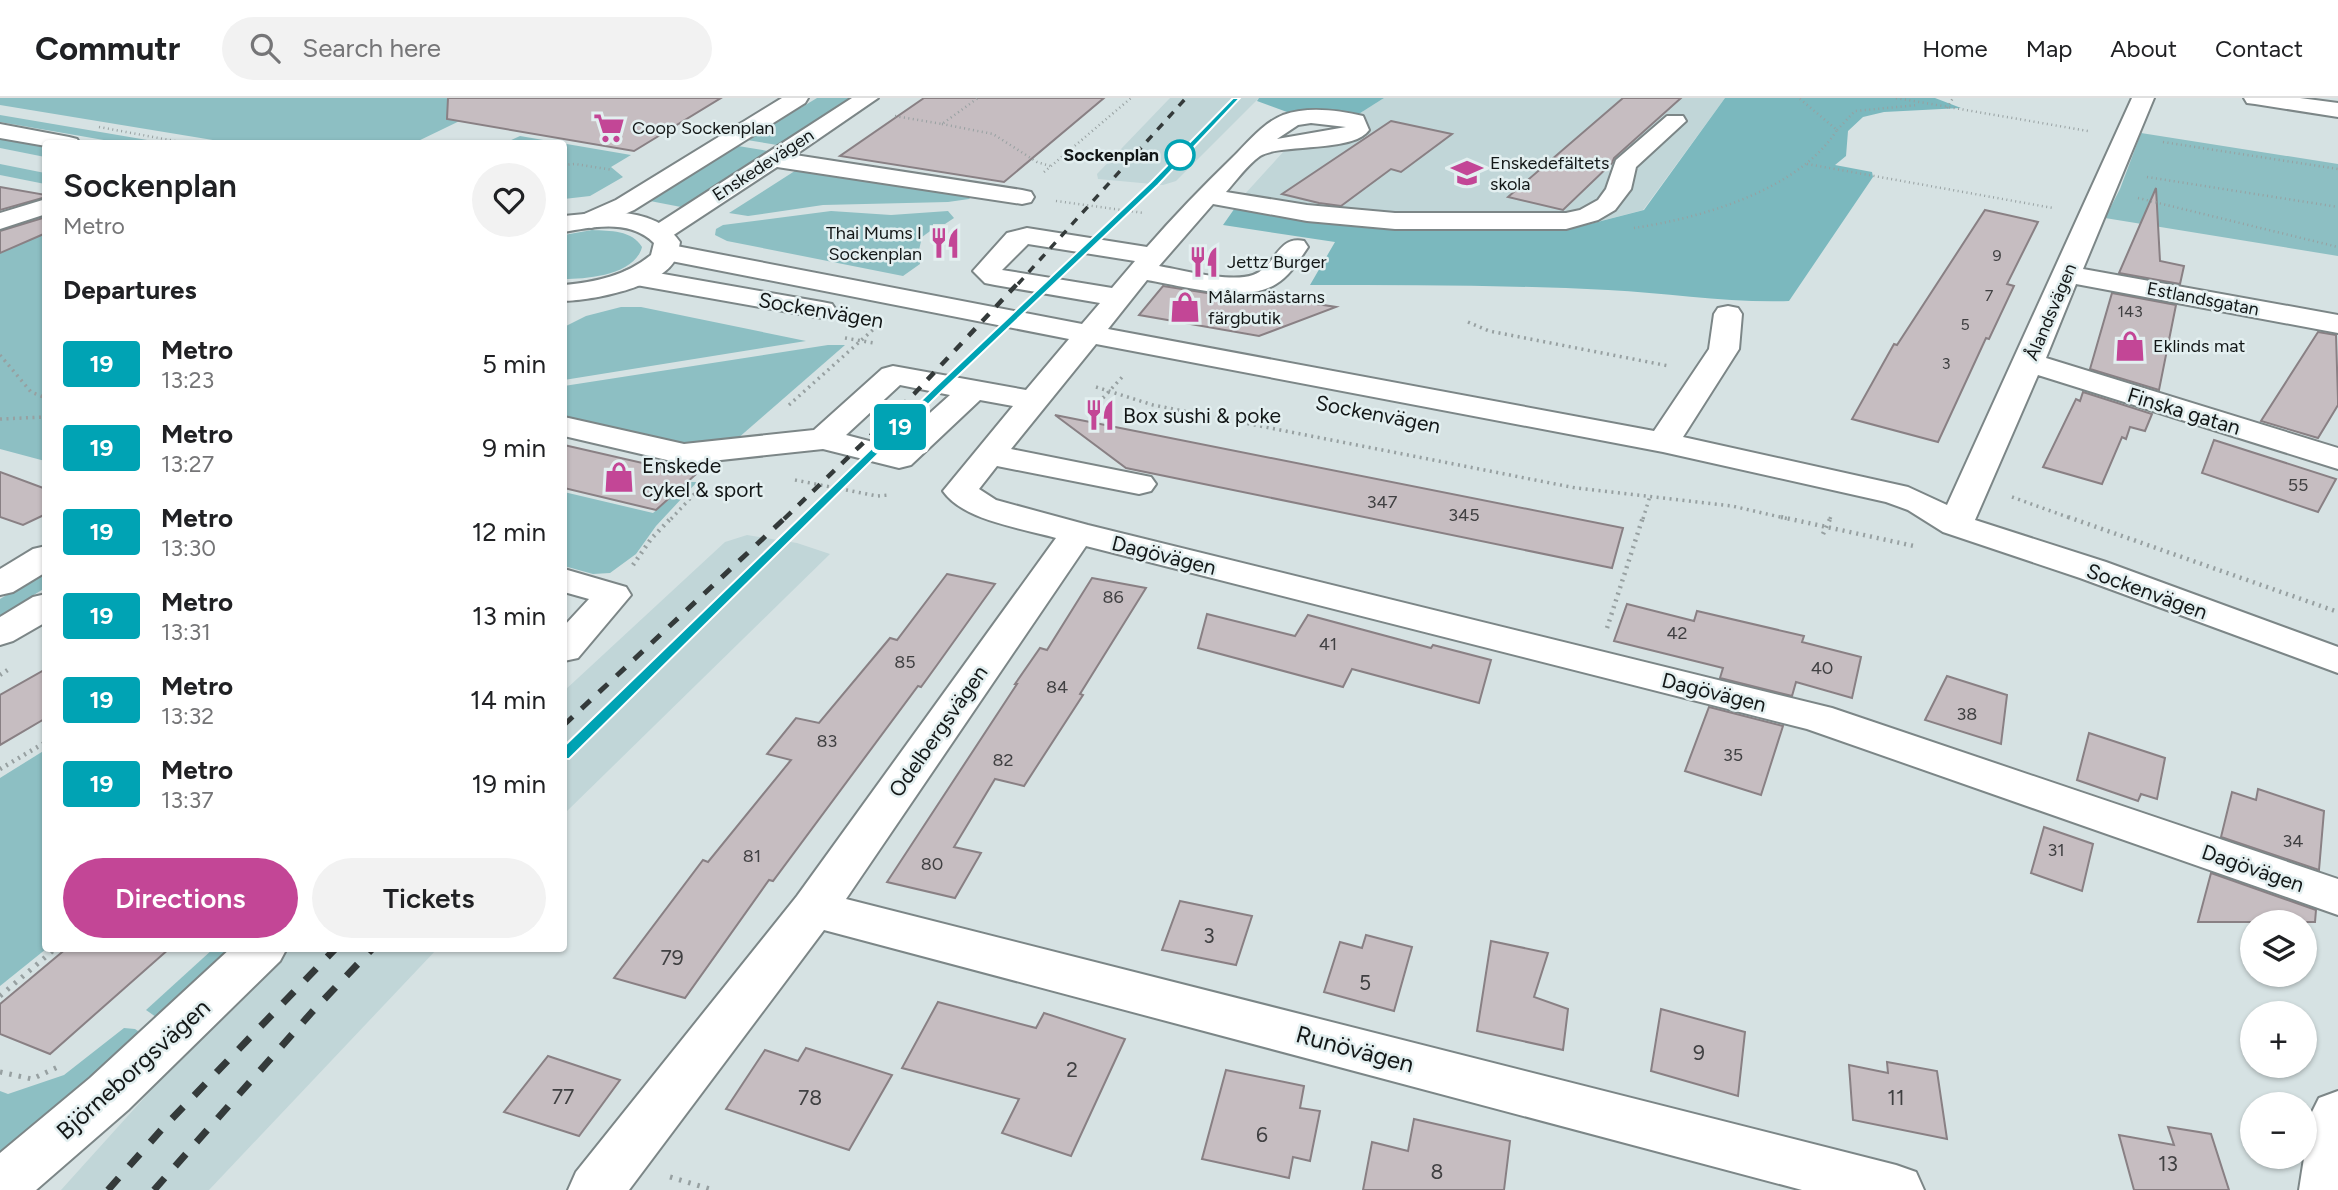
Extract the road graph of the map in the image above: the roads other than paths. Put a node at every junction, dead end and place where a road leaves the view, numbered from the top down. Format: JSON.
{"nodes":[{"id":1,"x":797,"y":98,"type":"edge"},
{"id":2,"x":867,"y":98,"type":"edge"},
{"id":3,"x":2143,"y":98,"type":"edge"},
{"id":4,"x":2255,"y":98,"type":"edge"},
{"id":5,"x":2338,"y":110,"type":"edge"},
{"id":6,"x":1675,"y":121,"type":"dead end"},
{"id":7,"x":0,"y":131,"type":"edge"},
{"id":8,"x":48,"y":140,"type":"edge"},
{"id":9,"x":1256,"y":149,"type":"dead end"},
{"id":10,"x":0,"y":154,"type":"edge"},
{"id":11,"x":772,"y":159,"type":"junction"},
{"id":12,"x":42,"y":162,"type":"edge"},
{"id":13,"x":1019,"y":195,"type":"road end"},
{"id":14,"x":1208,"y":196,"type":"junction"},
{"id":15,"x":42,"y":207,"type":"edge"},
{"id":16,"x":591,"y":220,"type":"junction"},
{"id":17,"x":0,"y":221,"type":"edge"},
{"id":18,"x":567,"y":224,"type":"edge"},
{"id":19,"x":664,"y":242,"type":"junction"},
{"id":20,"x":1295,"y":247,"type":"dead end"},
{"id":21,"x":1146,"y":263,"type":"junction"},
{"id":22,"x":2067,"y":274,"type":"junction"},
{"id":23,"x":635,"y":277,"type":"junction"},
{"id":24,"x":567,"y":293,"type":"edge"},
{"id":25,"x":1117,"y":297,"type":"junction"},
{"id":26,"x":1728,"y":314,"type":"dead end"},
{"id":27,"x":2338,"y":324,"type":"edge"},
{"id":28,"x":2029,"y":362,"type":"junction"},
{"id":29,"x":1062,"y":367,"type":"junction"},
{"id":30,"x":973,"y":390,"type":"junction"},
{"id":31,"x":567,"y":428,"type":"edge"},
{"id":32,"x":823,"y":439,"type":"junction"},
{"id":33,"x":1663,"y":442,"type":"junction"},
{"id":34,"x":989,"y":455,"type":"junction"},
{"id":35,"x":2338,"y":459,"type":"edge"},
{"id":36,"x":1139,"y":484,"type":"dead end"},
{"id":37,"x":1955,"y":525,"type":"junction"},
{"id":38,"x":1077,"y":533,"type":"junction"},
{"id":39,"x":42,"y":559,"type":"edge"},
{"id":40,"x":567,"y":581,"type":"edge"},
{"id":41,"x":0,"y":584,"type":"edge"},
{"id":42,"x":42,"y":608,"type":"edge"},
{"id":43,"x":0,"y":633,"type":"edge"},
{"id":44,"x":567,"y":646,"type":"edge"},
{"id":45,"x":2338,"y":661,"type":"edge"},
{"id":46,"x":2338,"y":897,"type":"edge"},
{"id":47,"x":814,"y":909,"type":"junction"},
{"id":48,"x":259,"y":952,"type":"edge"},
{"id":49,"x":2338,"y":1114,"type":"edge"},
{"id":50,"x":0,"y":1187,"type":"edge"},
{"id":51,"x":596,"y":1190,"type":"edge"},
{"id":52,"x":1896,"y":1190,"type":"edge"},
{"id":53,"x":2327,"y":1190,"type":"edge"}],
"edges":[{"from":1,"to":16,"type":"street","name":"Enskedevägen"},
{"from":2,"to":11,"type":"street","name":"Enskedevägen"},
{"from":3,"to":22,"type":"street","name":"Ålandsvägen"},
{"from":4,"to":5,"type":"street"},
{"from":6,"to":14,"type":"street"},
{"from":7,"to":8,"type":"street"},
{"from":9,"to":14,"type":"street"},
{"from":10,"to":12,"type":"street"},
{"from":11,"to":13,"type":"street"},
{"from":11,"to":19,"type":"street","name":"Enskedevägen"},
{"from":14,"to":21,"type":"street"},
{"from":15,"to":17,"type":"street"},
{"from":16,"to":18,"type":"street"},
{"from":16,"to":19,"type":"street"},
{"from":19,"to":23,"type":"street"},
{"from":19,"to":29,"type":"street","name":"Sockenvägen"},
{"from":20,"to":21,"type":"street"},
{"from":21,"to":25,"type":"street"},
{"from":21,"to":25,"type":"street"},
{"from":22,"to":27,"type":"street","name":"Estlandsgatan"},
{"from":22,"to":28,"type":"street","name":"Ålandsvägen"},
{"from":23,"to":24,"type":"street"},
{"from":23,"to":29,"type":"street","name":"Sockenvägen"},
{"from":25,"to":29,"type":"street"},
{"from":26,"to":33,"type":"street"},
{"from":28,"to":35,"type":"street","name":"Finska gatan"},
{"from":28,"to":37,"type":"street","name":"Ålandsvägen"},
{"from":29,"to":30,"type":"street"},
{"from":29,"to":33,"type":"street","name":"Sockenvägen"},
{"from":29,"to":34,"type":"street"},
{"from":29,"to":37,"type":"street","name":"Sockenvägen"},
{"from":30,"to":32,"type":"street"},
{"from":30,"to":32,"type":"street"},
{"from":31,"to":32,"type":"street"},
{"from":33,"to":37,"type":"street","name":"Sockenvägen"},
{"from":34,"to":36,"type":"street"},
{"from":34,"to":38,"type":"street"},
{"from":37,"to":45,"type":"street","name":"Sockenvägen"},
{"from":38,"to":46,"type":"street","name":"Dagövägen"},
{"from":38,"to":47,"type":"street","name":"Odelbergsvägen"},
{"from":39,"to":41,"type":"street"},
{"from":40,"to":44,"type":"street"},
{"from":42,"to":43,"type":"street"},
{"from":47,"to":51,"type":"street","name":"Odelbergsvägen"},
{"from":47,"to":52,"type":"street","name":"Runövägen"},
{"from":48,"to":50,"type":"street","name":"Björneborgsvägen"},
{"from":49,"to":53,"type":"street"}]}
